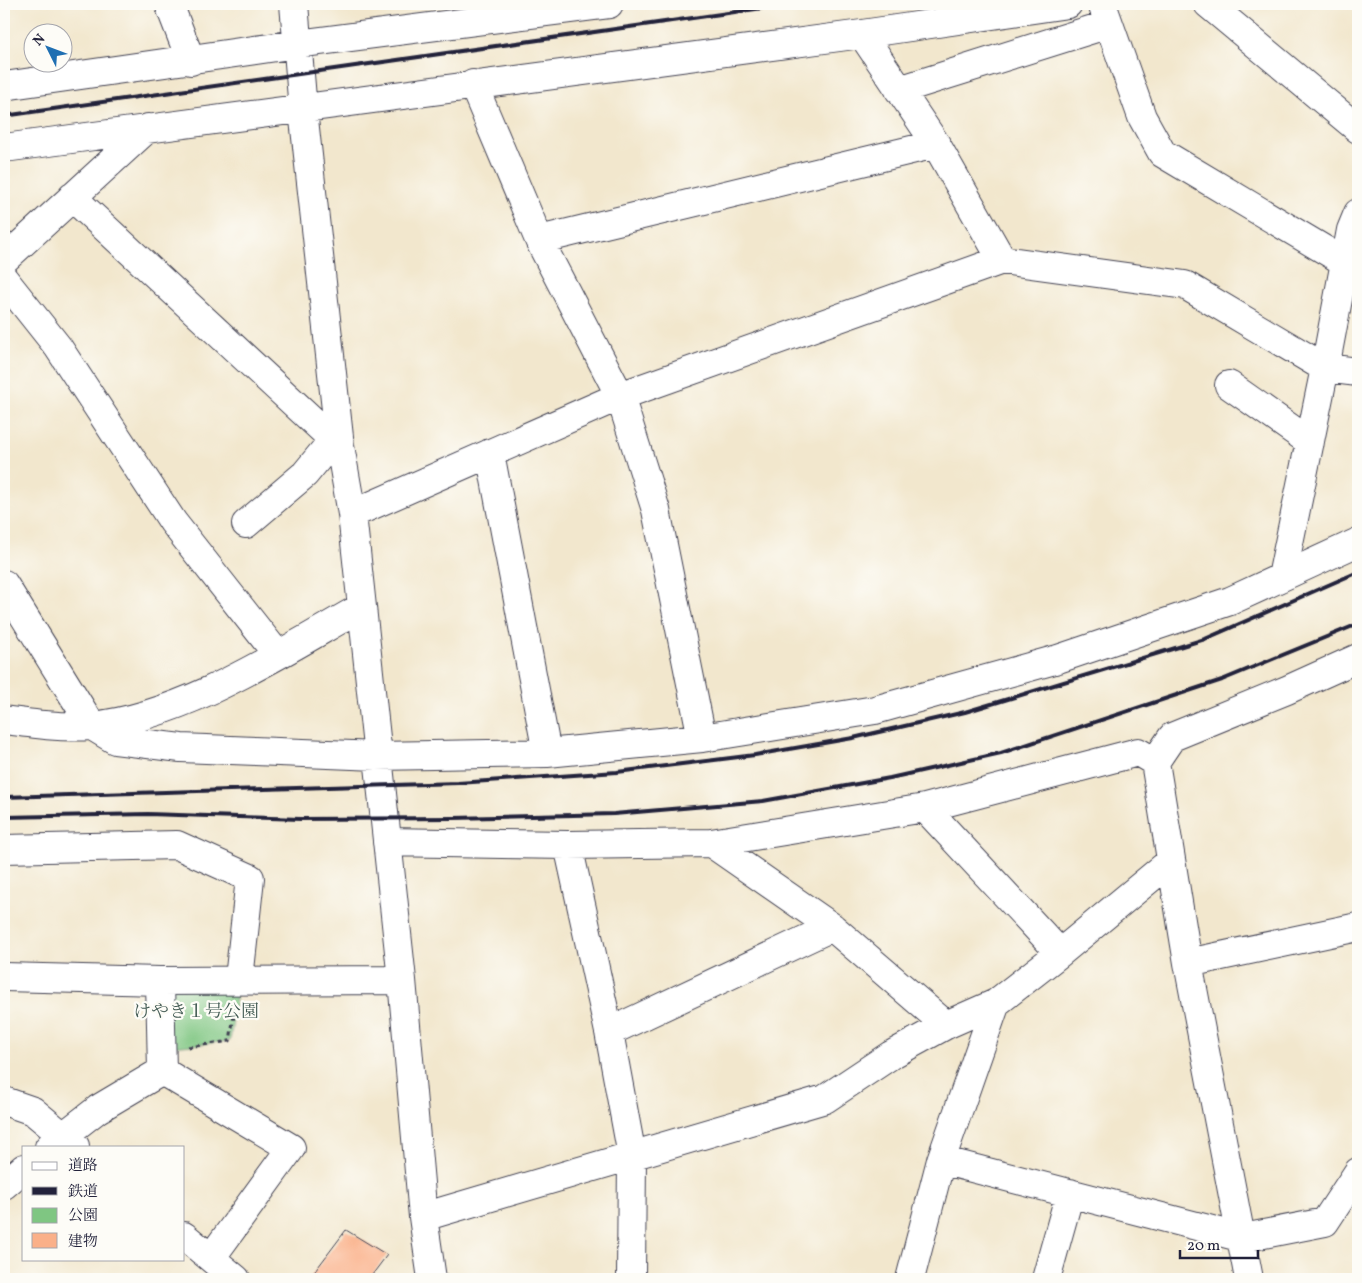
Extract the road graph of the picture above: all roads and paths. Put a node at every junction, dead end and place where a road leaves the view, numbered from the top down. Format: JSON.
{"nodes":[{"id":1,"x":169,"y":4,"type":"edge"},
{"id":2,"x":294,"y":4,"type":"edge"},
{"id":3,"x":609,"y":4,"type":"edge"},
{"id":4,"x":1068,"y":4,"type":"edge"},
{"id":5,"x":1208,"y":4,"type":"edge"},
{"id":6,"x":467,"y":13,"type":"edge"},
{"id":7,"x":1106,"y":14,"type":"edge"},
{"id":8,"x":862,"y":34,"type":"junction"},
{"id":9,"x":297,"y":44,"type":"junction"},
{"id":10,"x":191,"y":61,"type":"junction"},
{"id":11,"x":472,"y":84,"type":"junction"},
{"id":12,"x":4,"y":86,"type":"edge"},
{"id":13,"x":899,"y":90,"type":"junction"},
{"id":14,"x":303,"y":110,"type":"junction"},
{"id":15,"x":148,"y":128,"type":"junction"},
{"id":16,"x":1358,"y":129,"type":"edge"},
{"id":17,"x":936,"y":144,"type":"junction"},
{"id":18,"x":4,"y":148,"type":"edge"},
{"id":19,"x":72,"y":197,"type":"junction"},
{"id":20,"x":1358,"y":213,"type":"edge"},
{"id":21,"x":539,"y":240,"type":"junction"},
{"id":22,"x":4,"y":260,"type":"edge"},
{"id":23,"x":1002,"y":260,"type":"junction"},
{"id":24,"x":1345,"y":262,"type":"junction"},
{"id":25,"x":4,"y":279,"type":"edge"},
{"id":26,"x":1326,"y":368,"type":"junction"},
{"id":27,"x":1358,"y":372,"type":"edge"},
{"id":28,"x":1229,"y":385,"type":"dead end"},
{"id":29,"x":620,"y":396,"type":"junction"},
{"id":30,"x":1310,"y":442,"type":"junction"},
{"id":31,"x":336,"y":443,"type":"junction"},
{"id":32,"x":490,"y":453,"type":"junction"},
{"id":33,"x":352,"y":514,"type":"junction"},
{"id":34,"x":246,"y":524,"type":"dead end"},
{"id":35,"x":1358,"y":542,"type":"edge"},
{"id":36,"x":1282,"y":577,"type":"junction"},
{"id":37,"x":4,"y":584,"type":"edge"},
{"id":38,"x":362,"y":607,"type":"junction"},
{"id":39,"x":277,"y":654,"type":"junction"},
{"id":40,"x":1358,"y":658,"type":"edge"},
{"id":41,"x":4,"y":720,"type":"edge"},
{"id":42,"x":92,"y":726,"type":"junction"},
{"id":43,"x":702,"y":738,"type":"junction"},
{"id":44,"x":546,"y":753,"type":"junction"},
{"id":45,"x":377,"y":756,"type":"junction"},
{"id":46,"x":1155,"y":762,"type":"junction"},
{"id":47,"x":925,"y":808,"type":"junction"},
{"id":48,"x":387,"y":842,"type":"junction"},
{"id":49,"x":710,"y":843,"type":"junction"},
{"id":50,"x":568,"y":845,"type":"junction"},
{"id":51,"x":4,"y":848,"type":"edge"},
{"id":52,"x":1171,"y":861,"type":"junction"},
{"id":53,"x":832,"y":927,"type":"junction"},
{"id":54,"x":1358,"y":927,"type":"edge"},
{"id":55,"x":1060,"y":953,"type":"junction"},
{"id":56,"x":1188,"y":963,"type":"junction"},
{"id":57,"x":4,"y":976,"type":"edge"},
{"id":58,"x":239,"y":979,"type":"junction"},
{"id":59,"x":402,"y":980,"type":"junction"},
{"id":60,"x":160,"y":981,"type":"junction"},
{"id":61,"x":996,"y":1003,"type":"junction"},
{"id":62,"x":946,"y":1025,"type":"junction"},
{"id":63,"x":609,"y":1032,"type":"junction"},
{"id":64,"x":162,"y":1060,"type":"junction"},
{"id":65,"x":4,"y":1101,"type":"edge"},
{"id":66,"x":62,"y":1143,"type":"edge"},
{"id":67,"x":632,"y":1156,"type":"junction"},
{"id":68,"x":941,"y":1160,"type":"junction"},
{"id":69,"x":22,"y":1170,"type":"edge"},
{"id":70,"x":1358,"y":1172,"type":"edge"},
{"id":71,"x":4,"y":1185,"type":"edge"},
{"id":72,"x":1070,"y":1193,"type":"junction"},
{"id":73,"x":423,"y":1218,"type":"junction"},
{"id":74,"x":185,"y":1237,"type":"edge"},
{"id":75,"x":1243,"y":1238,"type":"junction"},
{"id":76,"x":211,"y":1258,"type":"junction"},
{"id":77,"x":236,"y":1279,"type":"edge"},
{"id":78,"x":432,"y":1279,"type":"edge"},
{"id":79,"x":631,"y":1279,"type":"edge"},
{"id":80,"x":910,"y":1279,"type":"edge"},
{"id":81,"x":1046,"y":1279,"type":"edge"},
{"id":82,"x":1249,"y":1279,"type":"edge"}],
"edges":[{"from":1,"to":10,"type":"street"},
{"from":2,"to":9,"type":"street"},
{"from":3,"to":6,"type":"street"},
{"from":4,"to":8,"type":"street"},
{"from":5,"to":16,"type":"street"},
{"from":6,"to":9,"type":"street"},
{"from":7,"to":13,"type":"street"},
{"from":7,"to":24,"type":"street"},
{"from":8,"to":11,"type":"street"},
{"from":8,"to":13,"type":"street"},
{"from":9,"to":10,"type":"street"},
{"from":9,"to":14,"type":"street"},
{"from":10,"to":12,"type":"street"},
{"from":11,"to":14,"type":"street"},
{"from":11,"to":21,"type":"street"},
{"from":13,"to":17,"type":"street"},
{"from":14,"to":15,"type":"street"},
{"from":14,"to":31,"type":"street"},
{"from":15,"to":18,"type":"street"},
{"from":15,"to":19,"type":"street"},
{"from":17,"to":21,"type":"street"},
{"from":17,"to":23,"type":"street"},
{"from":19,"to":22,"type":"street"},
{"from":19,"to":31,"type":"street"},
{"from":20,"to":24,"type":"street"},
{"from":21,"to":29,"type":"street"},
{"from":23,"to":26,"type":"street"},
{"from":23,"to":29,"type":"street"},
{"from":24,"to":26,"type":"street"},
{"from":25,"to":39,"type":"street"},
{"from":26,"to":27,"type":"street"},
{"from":26,"to":30,"type":"street"},
{"from":28,"to":30,"type":"street"},
{"from":29,"to":32,"type":"street"},
{"from":29,"to":43,"type":"street"},
{"from":30,"to":36,"type":"street"},
{"from":31,"to":33,"type":"street"},
{"from":31,"to":34,"type":"street"},
{"from":32,"to":33,"type":"street"},
{"from":32,"to":44,"type":"street"},
{"from":33,"to":38,"type":"street"},
{"from":35,"to":36,"type":"street"},
{"from":36,"to":43,"type":"street"},
{"from":37,"to":42,"type":"street"},
{"from":38,"to":39,"type":"street"},
{"from":38,"to":45,"type":"street"},
{"from":39,"to":42,"type":"street"},
{"from":40,"to":46,"type":"street"},
{"from":41,"to":42,"type":"street"},
{"from":42,"to":45,"type":"street"},
{"from":43,"to":44,"type":"street"},
{"from":44,"to":45,"type":"street"},
{"from":45,"to":48,"type":"street"},
{"from":46,"to":47,"type":"street"},
{"from":46,"to":52,"type":"street"},
{"from":47,"to":49,"type":"street"},
{"from":47,"to":55,"type":"street"},
{"from":48,"to":50,"type":"street"},
{"from":48,"to":59,"type":"street"},
{"from":49,"to":50,"type":"street"},
{"from":49,"to":53,"type":"street"},
{"from":50,"to":63,"type":"street"},
{"from":51,"to":58,"type":"street"},
{"from":52,"to":55,"type":"street"},
{"from":52,"to":56,"type":"street"},
{"from":53,"to":62,"type":"street"},
{"from":53,"to":63,"type":"street"},
{"from":54,"to":56,"type":"street"},
{"from":55,"to":61,"type":"street"},
{"from":56,"to":75,"type":"street"},
{"from":57,"to":60,"type":"street"},
{"from":58,"to":59,"type":"street"},
{"from":58,"to":60,"type":"street"},
{"from":58,"to":64,"type":"path"},
{"from":59,"to":73,"type":"street"},
{"from":60,"to":64,"type":"street"},
{"from":61,"to":62,"type":"street"},
{"from":61,"to":68,"type":"street"},
{"from":62,"to":67,"type":"street"},
{"from":63,"to":67,"type":"street"},
{"from":64,"to":66,"type":"street"},
{"from":64,"to":76,"type":"street"},
{"from":65,"to":66,"type":"street"},
{"from":67,"to":73,"type":"street"},
{"from":67,"to":79,"type":"street"},
{"from":68,"to":72,"type":"street"},
{"from":68,"to":80,"type":"street"},
{"from":69,"to":71,"type":"street"},
{"from":70,"to":75,"type":"street"},
{"from":72,"to":75,"type":"street"},
{"from":72,"to":81,"type":"street"},
{"from":73,"to":78,"type":"street"},
{"from":74,"to":76,"type":"street"},
{"from":75,"to":82,"type":"street"},
{"from":76,"to":77,"type":"street"}]}
